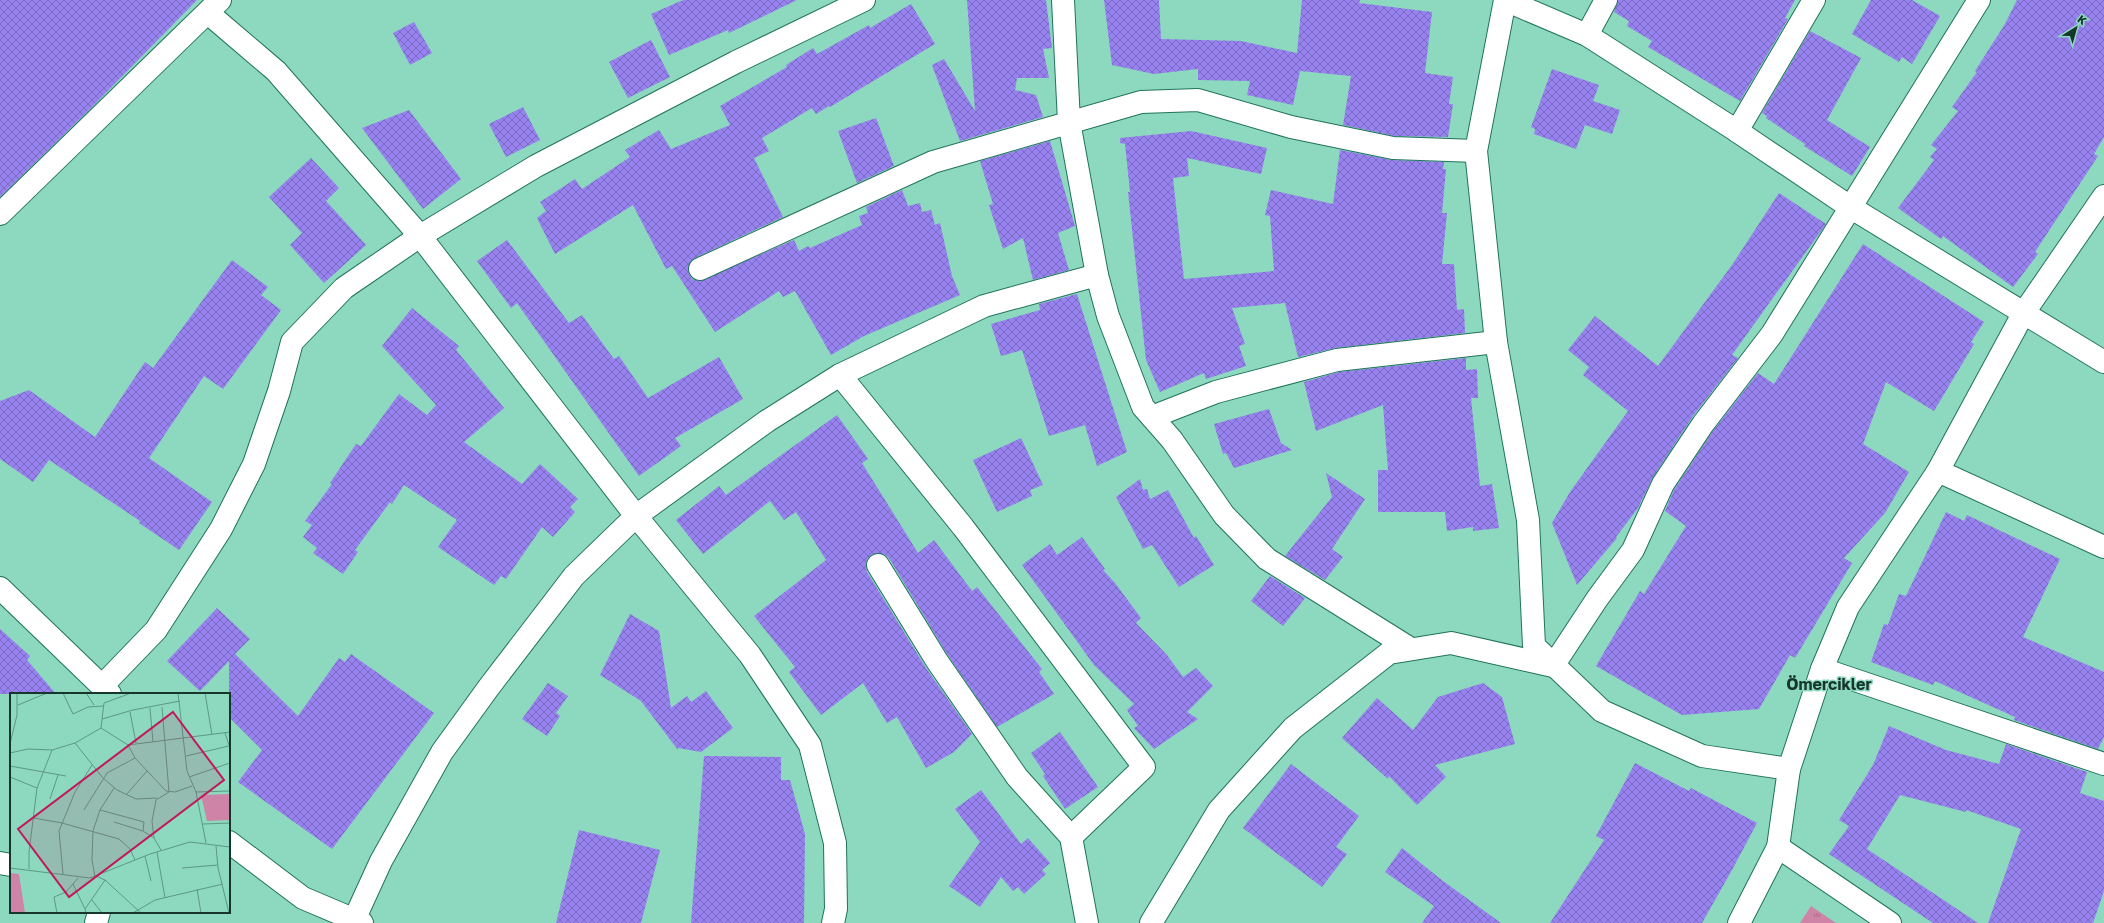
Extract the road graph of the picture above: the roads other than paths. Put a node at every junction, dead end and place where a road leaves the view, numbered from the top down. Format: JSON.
{"nodes":[{"id":1,"x":864,"y":0,"type":"edge"},
{"id":2,"x":1063,"y":0,"type":"edge"},
{"id":3,"x":1505,"y":0,"type":"edge"},
{"id":4,"x":1606,"y":0,"type":"edge"},
{"id":5,"x":1814,"y":0,"type":"edge"},
{"id":6,"x":1979,"y":0,"type":"edge"},
{"id":7,"x":214,"y":7,"type":"edge"},
{"id":8,"x":1587,"y":35,"type":"junction"},
{"id":9,"x":1069,"y":122,"type":"junction"},
{"id":10,"x":1737,"y":131,"type":"junction"},
{"id":11,"x":1476,"y":151,"type":"junction"},
{"id":12,"x":2104,"y":196,"type":"edge"},
{"id":13,"x":1850,"y":207,"type":"junction"},
{"id":14,"x":0,"y":214,"type":"edge"},
{"id":15,"x":420,"y":236,"type":"junction"},
{"id":16,"x":700,"y":270,"type":"dead end"},
{"id":17,"x":1097,"y":274,"type":"junction"},
{"id":18,"x":2023,"y":314,"type":"junction"},
{"id":19,"x":1496,"y":342,"type":"junction"},
{"id":20,"x":2104,"y":362,"type":"edge"},
{"id":21,"x":840,"y":375,"type":"junction"},
{"id":22,"x":1152,"y":417,"type":"junction"},
{"id":23,"x":1938,"y":471,"type":"junction"},
{"id":24,"x":636,"y":516,"type":"junction"},
{"id":25,"x":2104,"y":547,"type":"edge"},
{"id":26,"x":878,"y":565,"type":"dead end"},
{"id":27,"x":0,"y":588,"type":"edge"},
{"id":28,"x":1411,"y":650,"type":"junction"},
{"id":29,"x":1553,"y":666,"type":"junction"},
{"id":30,"x":1822,"y":669,"type":"junction"},
{"id":31,"x":106,"y":690,"type":"edge"},
{"id":32,"x":2104,"y":764,"type":"edge"},
{"id":33,"x":1789,"y":769,"type":"junction"},
{"id":34,"x":1071,"y":837,"type":"junction"},
{"id":35,"x":230,"y":843,"type":"edge"},
{"id":36,"x":1778,"y":848,"type":"junction"},
{"id":37,"x":0,"y":863,"type":"edge"},
{"id":38,"x":10,"y":865,"type":"edge"},
{"id":39,"x":99,"y":913,"type":"edge"},
{"id":40,"x":358,"y":921,"type":"edge"},
{"id":41,"x":96,"y":923,"type":"edge"},
{"id":42,"x":833,"y":923,"type":"edge"},
{"id":43,"x":1087,"y":923,"type":"edge"},
{"id":44,"x":1151,"y":923,"type":"edge"},
{"id":45,"x":1739,"y":923,"type":"edge"},
{"id":46,"x":1890,"y":923,"type":"edge"}],
"edges":[{"from":1,"to":15,"type":"street"},
{"from":2,"to":9,"type":"street"},
{"from":3,"to":8,"type":"street"},
{"from":3,"to":11,"type":"street"},
{"from":4,"to":8,"type":"street"},
{"from":5,"to":10,"type":"street"},
{"from":6,"to":13,"type":"street"},
{"from":7,"to":14,"type":"street"},
{"from":7,"to":15,"type":"street"},
{"from":8,"to":10,"type":"street"},
{"from":9,"to":11,"type":"street"},
{"from":9,"to":16,"type":"street"},
{"from":9,"to":17,"type":"street"},
{"from":10,"to":13,"type":"street"},
{"from":11,"to":19,"type":"street"},
{"from":12,"to":18,"type":"street"},
{"from":13,"to":18,"type":"street"},
{"from":13,"to":29,"type":"street"},
{"from":15,"to":24,"type":"street"},
{"from":15,"to":31,"type":"street"},
{"from":17,"to":21,"type":"street"},
{"from":17,"to":22,"type":"street"},
{"from":18,"to":20,"type":"street"},
{"from":18,"to":23,"type":"street"},
{"from":19,"to":22,"type":"street"},
{"from":19,"to":29,"type":"street"},
{"from":21,"to":24,"type":"street"},
{"from":21,"to":34,"type":"street"},
{"from":22,"to":28,"type":"street"},
{"from":23,"to":25,"type":"street"},
{"from":23,"to":30,"type":"street"},
{"from":24,"to":40,"type":"street"},
{"from":24,"to":42,"type":"street"},
{"from":26,"to":34,"type":"street"},
{"from":27,"to":31,"type":"street"},
{"from":28,"to":29,"type":"street"},
{"from":28,"to":44,"type":"street"},
{"from":29,"to":33,"type":"street"},
{"from":30,"to":32,"type":"street"},
{"from":30,"to":33,"type":"street"},
{"from":33,"to":36,"type":"street"},
{"from":34,"to":43,"type":"street"},
{"from":35,"to":40,"type":"street"},
{"from":36,"to":45,"type":"street"},
{"from":36,"to":46,"type":"street"},
{"from":37,"to":38,"type":"street"},
{"from":39,"to":41,"type":"street"}]}
